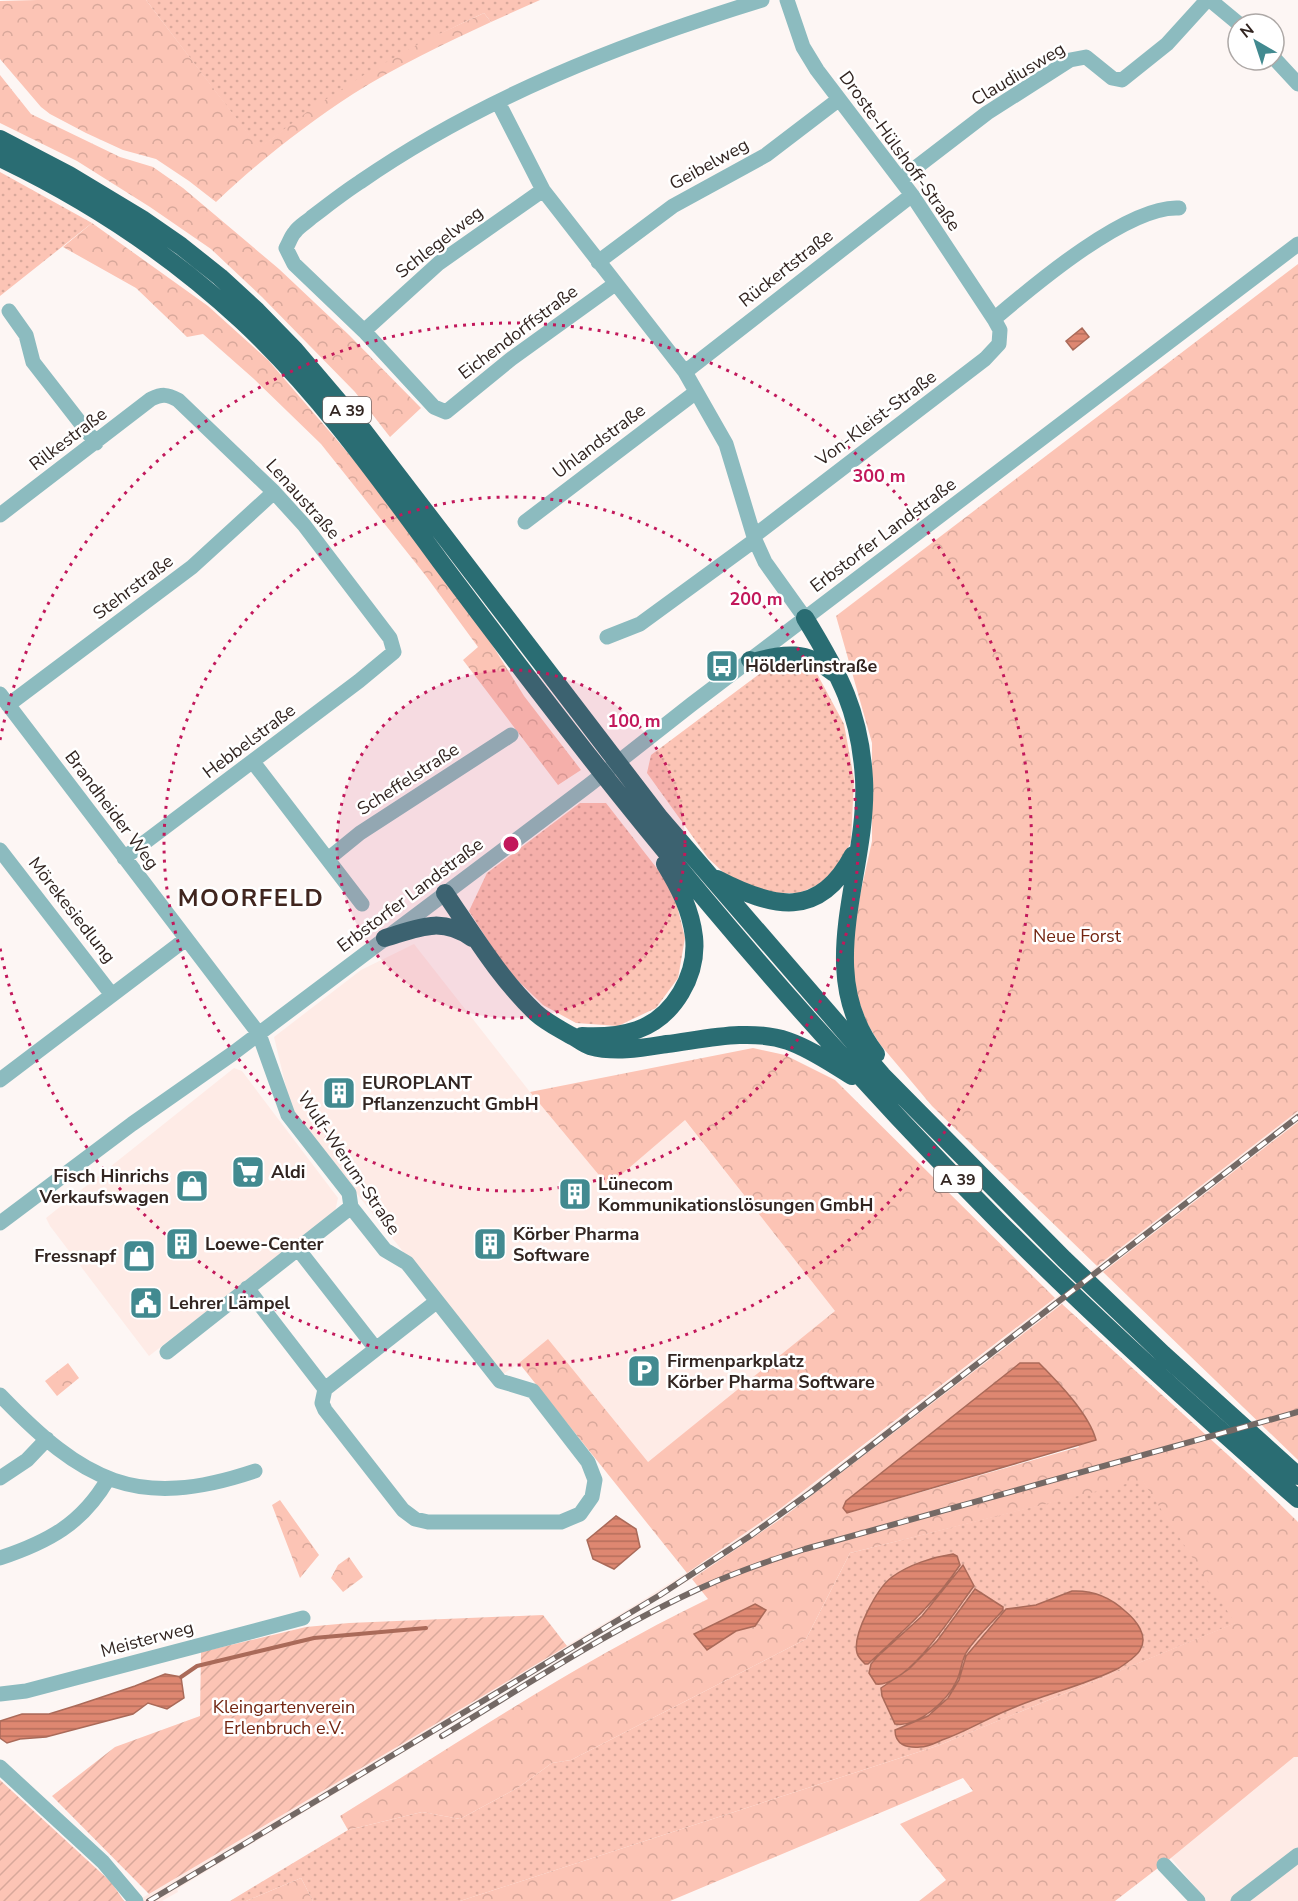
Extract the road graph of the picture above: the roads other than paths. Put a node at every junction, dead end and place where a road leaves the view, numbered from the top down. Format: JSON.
{"nodes":[{"id":1,"x":762,"y":0,"type":"edge"},
{"id":2,"x":788,"y":0,"type":"edge"},
{"id":3,"x":1208,"y":0,"type":"edge"},
{"id":4,"x":1226,"y":14,"type":"edge"},
{"id":5,"x":1286,"y":71,"type":"edge"},
{"id":6,"x":1298,"y":84,"type":"edge"},
{"id":7,"x":838,"y":100,"type":"junction"},
{"id":8,"x":498,"y":102,"type":"junction"},
{"id":9,"x":0,"y":139,"type":"edge"},
{"id":10,"x":0,"y":159,"type":"edge"},
{"id":11,"x":901,"y":179,"type":"junction"},
{"id":12,"x":543,"y":190,"type":"junction"},
{"id":13,"x":912,"y":195,"type":"junction"},
{"id":14,"x":1179,"y":208,"type":"dead end"},
{"id":15,"x":1298,"y":244,"type":"edge"},
{"id":16,"x":598,"y":262,"type":"junction"},
{"id":17,"x":615,"y":284,"type":"junction"},
{"id":18,"x":9,"y":311,"type":"dead end"},
{"id":19,"x":993,"y":319,"type":"junction"},
{"id":20,"x":364,"y":331,"type":"junction"},
{"id":21,"x":684,"y":372,"type":"junction"},
{"id":22,"x":696,"y":392,"type":"junction"},
{"id":23,"x":161,"y":395,"type":"joint"},
{"id":24,"x":96,"y":443,"type":"junction"},
{"id":25,"x":274,"y":492,"type":"junction"},
{"id":26,"x":0,"y":515,"type":"edge"},
{"id":27,"x":525,"y":522,"type":"dead end"},
{"id":28,"x":754,"y":538,"type":"junction"},
{"id":29,"x":805,"y":618,"type":"junction"},
{"id":30,"x":607,"y":637,"type":"dead end"},
{"id":31,"x":394,"y":652,"type":"joint"},
{"id":32,"x":750,"y":660,"type":"junction"},
{"id":33,"x":840,"y":678,"type":"junction"},
{"id":34,"x":4,"y":700,"type":"edge"},
{"id":35,"x":511,"y":735,"type":"dead end"},
{"id":36,"x":253,"y":762,"type":"junction"},
{"id":37,"x":647,"y":830,"type":"junction"},
{"id":38,"x":861,"y":841,"type":"junction"},
{"id":39,"x":0,"y":850,"type":"edge"},
{"id":40,"x":124,"y":858,"type":"junction"},
{"id":41,"x":328,"y":859,"type":"junction"},
{"id":42,"x":708,"y":874,"type":"junction"},
{"id":43,"x":445,"y":893,"type":"junction"},
{"id":44,"x":362,"y":904,"type":"dead end"},
{"id":45,"x":385,"y":938,"type":"junction"},
{"id":46,"x":186,"y":939,"type":"junction"},
{"id":47,"x":479,"y":942,"type":"junction"},
{"id":48,"x":112,"y":995,"type":"junction"},
{"id":49,"x":259,"y":1034,"type":"junction"},
{"id":50,"x":570,"y":1035,"type":"junction"},
{"id":51,"x":0,"y":1080,"type":"edge"},
{"id":52,"x":869,"y":1086,"type":"junction"},
{"id":53,"x":922,"y":1116,"type":"junction"},
{"id":54,"x":351,"y":1207,"type":"junction"},
{"id":55,"x":0,"y":1223,"type":"edge"},
{"id":56,"x":298,"y":1249,"type":"junction"},
{"id":57,"x":247,"y":1288,"type":"junction"},
{"id":58,"x":436,"y":1302,"type":"junction"},
{"id":59,"x":376,"y":1349,"type":"junction"},
{"id":60,"x":167,"y":1352,"type":"dead end"},
{"id":61,"x":325,"y":1389,"type":"junction"},
{"id":62,"x":0,"y":1395,"type":"edge"},
{"id":63,"x":47,"y":1439,"type":"junction"},
{"id":64,"x":255,"y":1472,"type":"dead end"},
{"id":65,"x":1298,"y":1476,"type":"edge"},
{"id":66,"x":0,"y":1478,"type":"edge"},
{"id":67,"x":108,"y":1479,"type":"junction"},
{"id":68,"x":1298,"y":1499,"type":"edge"},
{"id":69,"x":0,"y":1558,"type":"edge"},
{"id":70,"x":303,"y":1618,"type":"dead end"},
{"id":71,"x":0,"y":1694,"type":"edge"},
{"id":72,"x":0,"y":1767,"type":"edge"},
{"id":73,"x":1298,"y":1855,"type":"edge"},
{"id":74,"x":1164,"y":1864,"type":"dead end"},
{"id":75,"x":136,"y":1901,"type":"edge"},
{"id":76,"x":1198,"y":1901,"type":"edge"},
{"id":77,"x":1238,"y":1901,"type":"edge"}],
"edges":[{"from":1,"to":8,"type":"street"},
{"from":2,"to":7,"type":"street","name":"Droste-Hülshoff-Straße"},
{"from":3,"to":4,"type":"street"},
{"from":3,"to":11,"type":"street","name":"Claudiusweg"},
{"from":5,"to":6,"type":"street"},
{"from":7,"to":11,"type":"street","name":"Droste-Hülshoff-Straße"},
{"from":7,"to":16,"type":"street","name":"Geibelweg"},
{"from":8,"to":12,"type":"street"},
{"from":8,"to":20,"type":"street"},
{"from":9,"to":42,"type":"highway","number":"A 39"},
{"from":10,"to":37,"type":"highway","number":"A 39"},
{"from":11,"to":13,"type":"street","name":"Droste-Hülshoff-Straße"},
{"from":12,"to":16,"type":"street"},
{"from":12,"to":20,"type":"street","name":"Schlegelweg"},
{"from":13,"to":19,"type":"street","name":"Droste-Hülshoff-Straße"},
{"from":13,"to":21,"type":"street","name":"Rückertstraße"},
{"from":14,"to":19,"type":"street"},
{"from":15,"to":29,"type":"street","name":"Erbstorfer Landstraße"},
{"from":16,"to":17,"type":"street"},
{"from":17,"to":20,"type":"street","name":"Eichendorffstraße"},
{"from":17,"to":21,"type":"street"},
{"from":18,"to":24,"type":"street"},
{"from":19,"to":28,"type":"street","name":"Von-Kleist-Straße"},
{"from":21,"to":22,"type":"street"},
{"from":22,"to":27,"type":"street","name":"Uhlandstraße"},
{"from":22,"to":28,"type":"street"},
{"from":23,"to":24,"type":"street","name":"Rilkestraße"},
{"from":23,"to":25,"type":"street","name":"Lenaustraße"},
{"from":24,"to":26,"type":"street","name":"Rilkestraße"},
{"from":25,"to":31,"type":"street","name":"Lenaustraße"},
{"from":25,"to":34,"type":"street","name":"Stehrstraße"},
{"from":28,"to":29,"type":"street"},
{"from":28,"to":30,"type":"street"},
{"from":29,"to":32,"type":"street","name":"Erbstorfer Landstraße"},
{"from":29,"to":33,"type":"highway"},
{"from":31,"to":36,"type":"street","name":"Hebbelstraße"},
{"from":32,"to":33,"type":"highway"},
{"from":32,"to":43,"type":"street","name":"Erbstorfer Landstraße"},
{"from":33,"to":38,"type":"highway"},
{"from":34,"to":40,"type":"street","name":"Brandheider Weg"},
{"from":35,"to":41,"type":"street","name":"Scheffelstraße"},
{"from":36,"to":40,"type":"street","name":"Hebbelstraße"},
{"from":36,"to":41,"type":"street"},
{"from":37,"to":50,"type":"highway"},
{"from":37,"to":52,"type":"highway","number":"A 39"},
{"from":38,"to":42,"type":"highway"},
{"from":38,"to":53,"type":"highway"},
{"from":39,"to":48,"type":"street","name":"Mörekesiedlung"},
{"from":40,"to":46,"type":"street","name":"Brandheider Weg"},
{"from":41,"to":44,"type":"street"},
{"from":42,"to":53,"type":"highway","number":"A 39"},
{"from":43,"to":45,"type":"street","name":"Erbstorfer Landstraße"},
{"from":43,"to":47,"type":"highway"},
{"from":45,"to":47,"type":"highway"},
{"from":45,"to":49,"type":"street","name":"Erbstorfer Landstraße"},
{"from":46,"to":48,"type":"street"},
{"from":46,"to":49,"type":"street","name":"Brandheider Weg"},
{"from":47,"to":50,"type":"highway"},
{"from":48,"to":51,"type":"street"},
{"from":49,"to":54,"type":"street","name":"Wulf-Werum-Straße"},
{"from":49,"to":55,"type":"street","name":"Erbstorfer Landstraße"},
{"from":50,"to":52,"type":"highway"},
{"from":52,"to":68,"type":"highway","number":"A 39"},
{"from":53,"to":65,"type":"highway","number":"A 39"},
{"from":54,"to":56,"type":"street"},
{"from":54,"to":58,"type":"street","name":"Wulf-Werum-Straße"},
{"from":56,"to":57,"type":"street"},
{"from":56,"to":59,"type":"street"},
{"from":57,"to":60,"type":"street"},
{"from":57,"to":61,"type":"street"},
{"from":58,"to":59,"type":"street"},
{"from":58,"to":61,"type":"street","name":"Wulf-Werum-Straße"},
{"from":59,"to":61,"type":"street"},
{"from":62,"to":63,"type":"street"},
{"from":63,"to":66,"type":"street"},
{"from":63,"to":67,"type":"street"},
{"from":64,"to":67,"type":"street"},
{"from":67,"to":69,"type":"street"},
{"from":70,"to":71,"type":"street","name":"Meisterweg"},
{"from":72,"to":75,"type":"street"},
{"from":73,"to":77,"type":"street"},
{"from":74,"to":76,"type":"street"}]}
